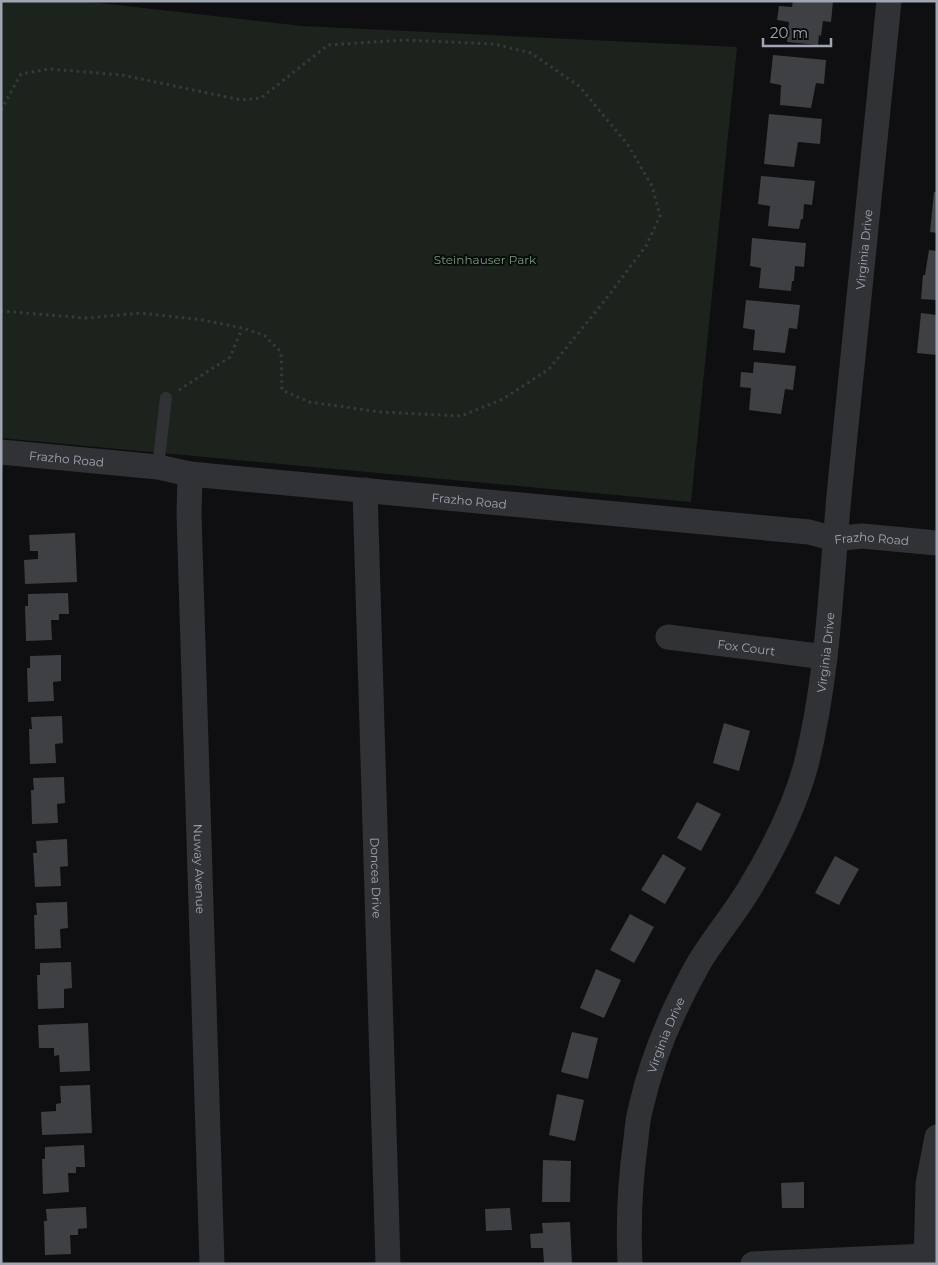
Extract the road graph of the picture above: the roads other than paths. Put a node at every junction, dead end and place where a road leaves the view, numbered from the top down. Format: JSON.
{"nodes":[{"id":1,"x":889,"y":1,"type":"edge"},
{"id":2,"x":166,"y":398,"type":"road end"},
{"id":3,"x":1,"y":452,"type":"edge"},
{"id":4,"x":158,"y":466,"type":"junction"},
{"id":5,"x":190,"y":474,"type":"junction"},
{"id":6,"x":365,"y":490,"type":"junction"},
{"id":7,"x":835,"y":539,"type":"junction"},
{"id":8,"x":937,"y":543,"type":"edge"},
{"id":9,"x":668,"y":637,"type":"dead end"},
{"id":10,"x":825,"y":657,"type":"junction"},
{"id":11,"x":937,"y":1137,"type":"edge"},
{"id":12,"x":926,"y":1260,"type":"edge"},
{"id":13,"x":212,"y":1264,"type":"edge"},
{"id":14,"x":388,"y":1264,"type":"edge"},
{"id":15,"x":630,"y":1264,"type":"edge"},
{"id":16,"x":753,"y":1264,"type":"edge"}],
"edges":[{"from":1,"to":7,"type":"street","name":"Virginia Drive"},
{"from":2,"to":4,"type":"lane"},
{"from":3,"to":4,"type":"street","name":"Frazho Road"},
{"from":4,"to":5,"type":"street","name":"Frazho Road"},
{"from":5,"to":6,"type":"street","name":"Frazho Road"},
{"from":5,"to":13,"type":"street","name":"Nuway Avenue"},
{"from":6,"to":7,"type":"street","name":"Frazho Road"},
{"from":6,"to":14,"type":"street","name":"Doncea Drive"},
{"from":7,"to":8,"type":"street","name":"Frazho Road"},
{"from":7,"to":10,"type":"street","name":"Virginia Drive"},
{"from":9,"to":10,"type":"street","name":"Fox Court"},
{"from":10,"to":15,"type":"street","name":"Virginia Drive"},
{"from":11,"to":12,"type":"street"},
{"from":12,"to":16,"type":"street"}]}
